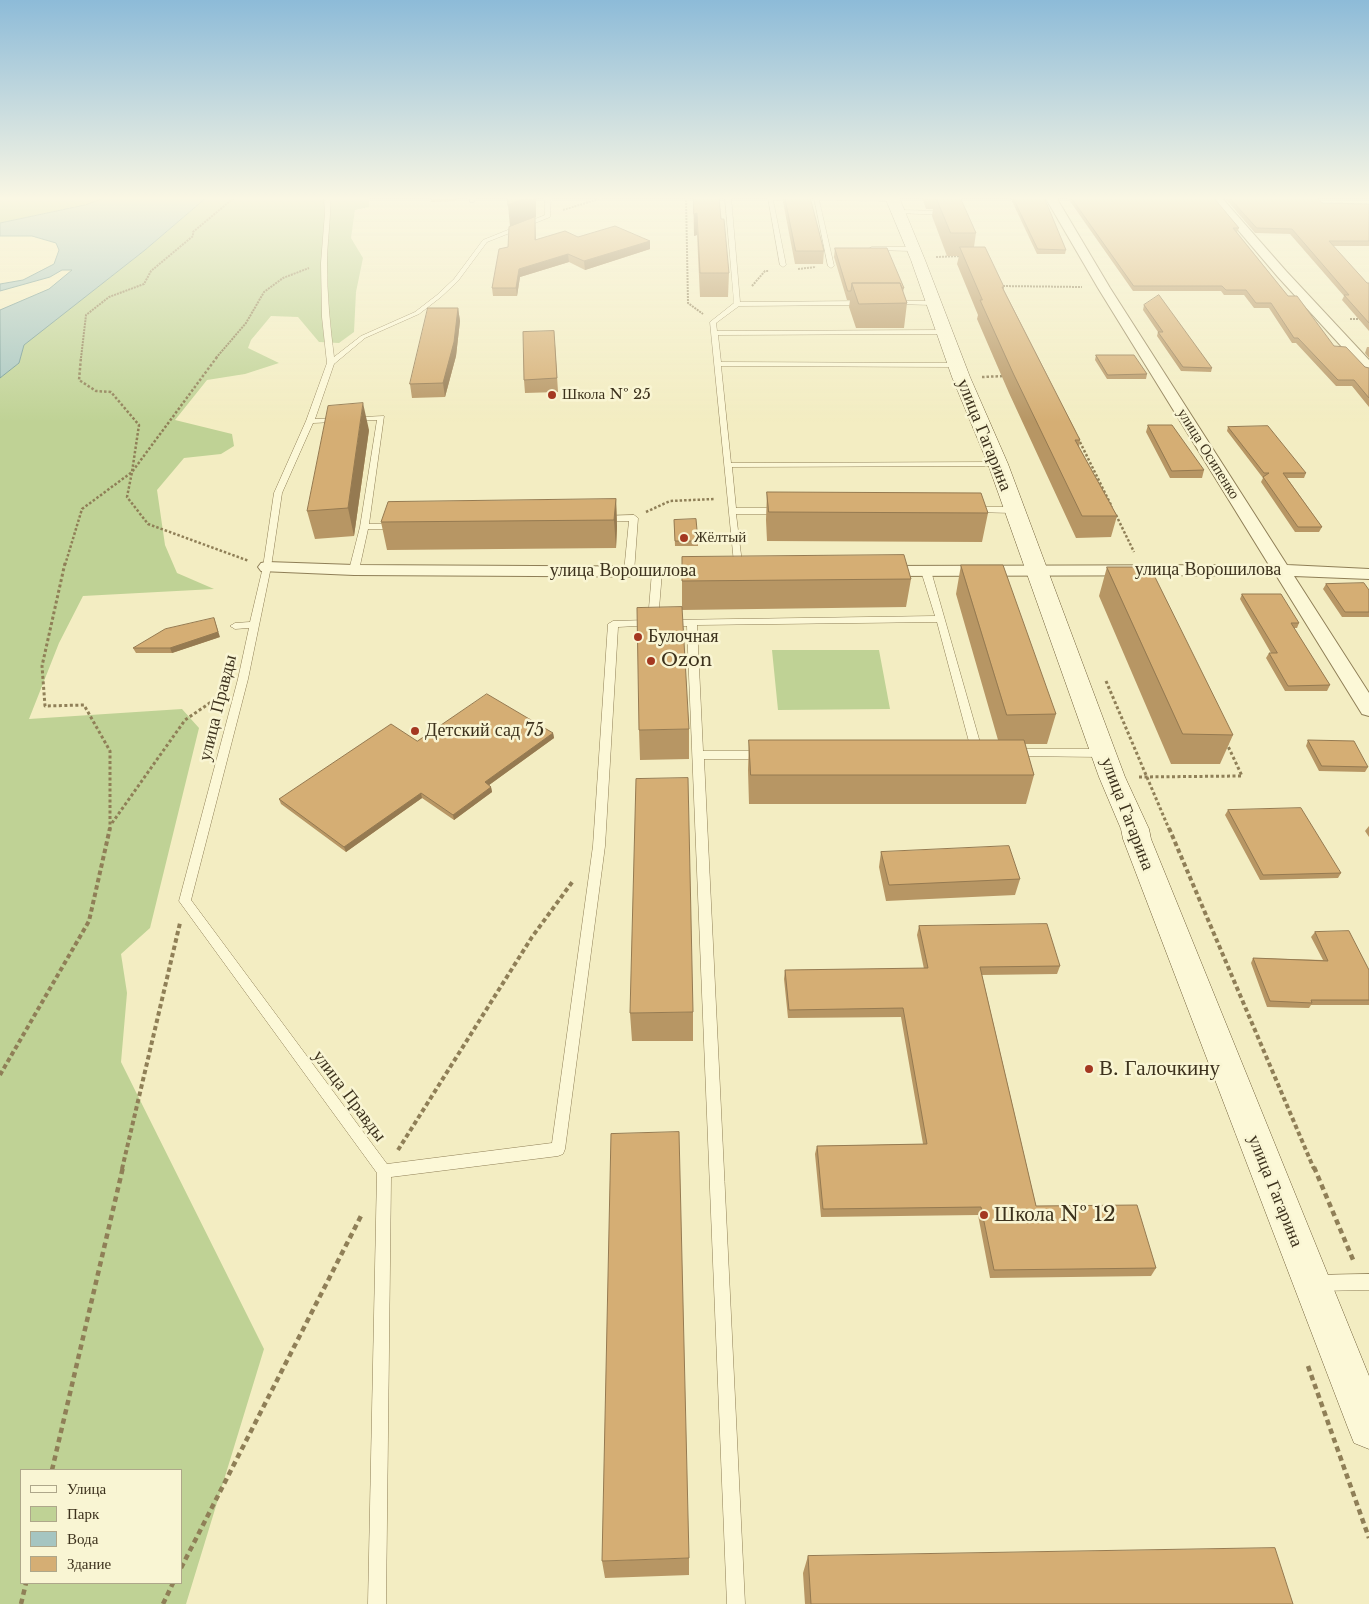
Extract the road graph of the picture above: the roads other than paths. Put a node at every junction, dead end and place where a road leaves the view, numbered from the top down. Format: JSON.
{"nodes":[{"id":1,"x":324,"y":272,"type":"edge"},
{"id":2,"x":462,"y":272,"type":"edge"},
{"id":3,"x":734,"y":272,"type":"edge"},
{"id":4,"x":922,"y":272,"type":"edge"},
{"id":5,"x":1094,"y":272,"type":"edge"},
{"id":6,"x":1280,"y":272,"type":"edge"},
{"id":7,"x":876,"y":303,"type":"edge"},
{"id":8,"x":886,"y":303,"type":"edge"},
{"id":9,"x":934,"y":303,"type":"junction"},
{"id":10,"x":737,"y":304,"type":"junction"},
{"id":11,"x":944,"y":332,"type":"junction"},
{"id":12,"x":715,"y":333,"type":"junction"},
{"id":13,"x":331,"y":363,"type":"junction"},
{"id":14,"x":718,"y":364,"type":"junction"},
{"id":15,"x":956,"y":365,"type":"junction"},
{"id":16,"x":1369,"y":368,"type":"edge"},
{"id":17,"x":310,"y":421,"type":"junction"},
{"id":18,"x":998,"y":464,"type":"junction"},
{"id":19,"x":728,"y":465,"type":"junction"},
{"id":20,"x":964,"y":510,"type":"edge"},
{"id":21,"x":1014,"y":510,"type":"junction"},
{"id":22,"x":732,"y":511,"type":"junction"},
{"id":23,"x":790,"y":511,"type":"edge"},
{"id":24,"x":596,"y":520,"type":"edge"},
{"id":25,"x":403,"y":526,"type":"edge"},
{"id":26,"x":364,"y":527,"type":"junction"},
{"id":27,"x":267,"y":567,"type":"junction"},
{"id":28,"x":354,"y":570,"type":"junction"},
{"id":29,"x":1281,"y":570,"type":"junction"},
{"id":30,"x":738,"y":571,"type":"junction"},
{"id":31,"x":758,"y":571,"type":"edge"},
{"id":32,"x":857,"y":571,"type":"edge"},
{"id":33,"x":926,"y":571,"type":"junction"},
{"id":34,"x":1036,"y":571,"type":"junction"},
{"id":35,"x":629,"y":572,"type":"junction"},
{"id":36,"x":657,"y":572,"type":"junction"},
{"id":37,"x":1369,"y":574,"type":"edge"},
{"id":38,"x":941,"y":619,"type":"junction"},
{"id":39,"x":653,"y":623,"type":"junction"},
{"id":40,"x":692,"y":623,"type":"junction"},
{"id":41,"x":254,"y":624,"type":"junction"},
{"id":42,"x":235,"y":626,"type":"dead end"},
{"id":43,"x":1369,"y":709,"type":"edge"},
{"id":44,"x":976,"y":753,"type":"edge"},
{"id":45,"x":1006,"y":753,"type":"edge"},
{"id":46,"x":778,"y":754,"type":"edge"},
{"id":47,"x":698,"y":755,"type":"junction"},
{"id":48,"x":1108,"y":765,"type":"junction"},
{"id":49,"x":384,"y":1171,"type":"junction"},
{"id":50,"x":1366,"y":1282,"type":"edge"},
{"id":51,"x":1312,"y":1283,"type":"junction"},
{"id":52,"x":1369,"y":1428,"type":"edge"},
{"id":53,"x":377,"y":1604,"type":"edge"},
{"id":54,"x":736,"y":1604,"type":"edge"}],
"edges":[{"from":1,"to":13,"type":"lane","name":"улица Правды"},
{"from":2,"to":13,"type":"lane"},
{"from":3,"to":10,"type":"lane"},
{"from":4,"to":9,"type":"main road","name":"улица Гагарина"},
{"from":5,"to":29,"type":"street","name":"улица Осипенко"},
{"from":6,"to":16,"type":"street"},
{"from":7,"to":10,"type":"lane"},
{"from":8,"to":9,"type":"lane"},
{"from":9,"to":11,"type":"main road","name":"улица Гагарина"},
{"from":10,"to":12,"type":"lane"},
{"from":11,"to":12,"type":"lane"},
{"from":11,"to":15,"type":"main road","name":"улица Гагарина"},
{"from":12,"to":14,"type":"lane"},
{"from":13,"to":17,"type":"lane","name":"улица Правды"},
{"from":14,"to":15,"type":"lane"},
{"from":14,"to":19,"type":"lane"},
{"from":15,"to":18,"type":"main road","name":"улица Гагарина"},
{"from":17,"to":26,"type":"lane"},
{"from":17,"to":27,"type":"lane","name":"улица Правды"},
{"from":18,"to":19,"type":"lane"},
{"from":18,"to":21,"type":"main road","name":"улица Гагарина"},
{"from":19,"to":22,"type":"lane"},
{"from":20,"to":21,"type":"lane"},
{"from":21,"to":34,"type":"main road","name":"улица Гагарина"},
{"from":22,"to":23,"type":"lane"},
{"from":22,"to":30,"type":"lane"},
{"from":24,"to":35,"type":"lane"},
{"from":25,"to":26,"type":"lane"},
{"from":26,"to":28,"type":"lane"},
{"from":27,"to":28,"type":"street","name":"улица Ворошилова"},
{"from":27,"to":41,"type":"lane","name":"улица Правды"},
{"from":28,"to":35,"type":"street","name":"улица Ворошилова"},
{"from":29,"to":34,"type":"street","name":"улица Ворошилова"},
{"from":29,"to":37,"type":"street","name":"улица Ворошилова"},
{"from":29,"to":43,"type":"street","name":"улица Осипенко"},
{"from":30,"to":31,"type":"street","name":"улица Ворошилова"},
{"from":30,"to":36,"type":"street","name":"улица Ворошилова"},
{"from":32,"to":33,"type":"street","name":"улица Ворошилова"},
{"from":33,"to":34,"type":"street","name":"улица Ворошилова"},
{"from":33,"to":38,"type":"lane"},
{"from":34,"to":48,"type":"main road","name":"улица Гагарина"},
{"from":35,"to":36,"type":"street","name":"улица Ворошилова"},
{"from":36,"to":39,"type":"lane"},
{"from":38,"to":40,"type":"lane"},
{"from":38,"to":44,"type":"lane"},
{"from":39,"to":40,"type":"lane"},
{"from":39,"to":49,"type":"lane"},
{"from":40,"to":47,"type":"lane"},
{"from":41,"to":42,"type":"lane"},
{"from":41,"to":49,"type":"lane","name":"улица Правды"},
{"from":45,"to":48,"type":"lane"},
{"from":46,"to":47,"type":"lane"},
{"from":47,"to":54,"type":"lane"},
{"from":48,"to":51,"type":"main road","name":"улица Гагарина"},
{"from":49,"to":53,"type":"lane"},
{"from":50,"to":51,"type":"lane"},
{"from":51,"to":52,"type":"main road","name":"улица Гагарина"}]}
